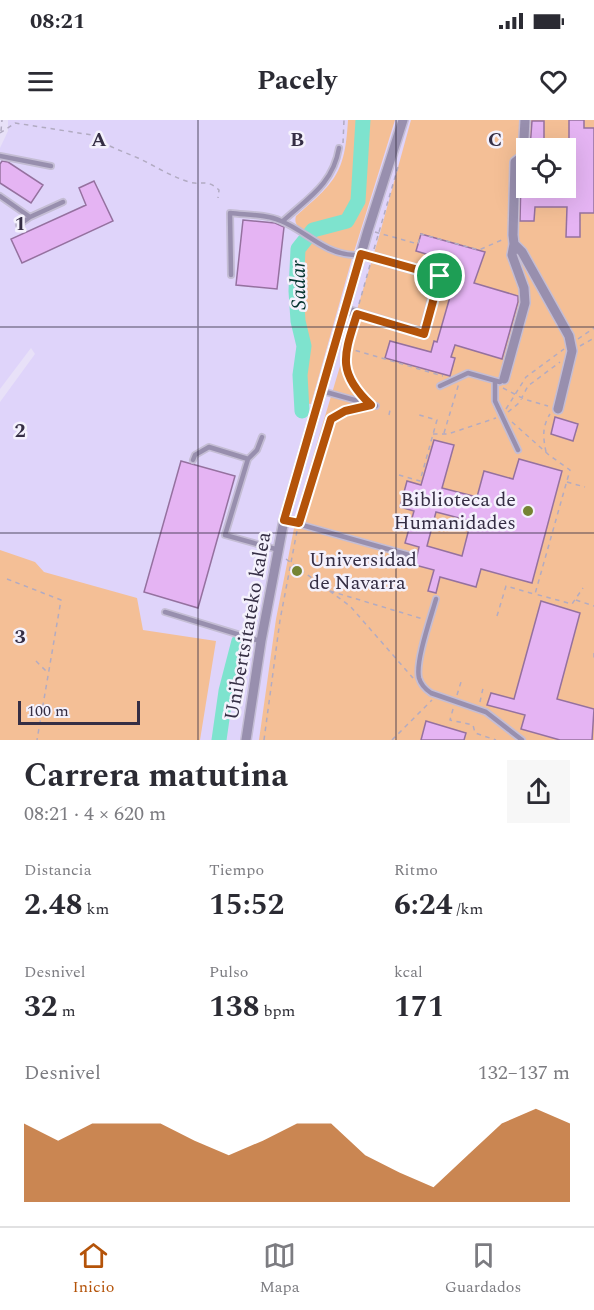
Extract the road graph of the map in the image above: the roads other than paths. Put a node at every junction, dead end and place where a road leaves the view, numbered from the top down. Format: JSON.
{"nodes":[{"id":1,"x":403,"y":120,"type":"edge"},
{"id":2,"x":525,"y":120,"type":"edge"},
{"id":3,"x":339,"y":148,"type":"dead end"},
{"id":4,"x":0,"y":156,"type":"edge"},
{"id":5,"x":51,"y":166,"type":"dead end"},
{"id":6,"x":0,"y":196,"type":"edge"},
{"id":7,"x":63,"y":202,"type":"dead end"},
{"id":8,"x":30,"y":217,"type":"junction"},
{"id":9,"x":283,"y":221,"type":"junction"},
{"id":10,"x":19,"y":225,"type":"dead end"},
{"id":11,"x":513,"y":239,"type":"junction"},
{"id":12,"x":357,"y":255,"type":"junction"},
{"id":13,"x":231,"y":275,"type":"dead end"},
{"id":14,"x":345,"y":310,"type":"junction"},
{"id":15,"x":500,"y":381,"type":"junction"},
{"id":16,"x":440,"y":386,"type":"dead end"},
{"id":17,"x":322,"y":391,"type":"junction"},
{"id":18,"x":374,"y":406,"type":"road end"},
{"id":19,"x":558,"y":409,"type":"road end"},
{"id":20,"x":262,"y":437,"type":"dead end"},
{"id":21,"x":518,"y":450,"type":"dead end"},
{"id":22,"x":248,"y":459,"type":"junction"},
{"id":23,"x":193,"y":460,"type":"dead end"},
{"id":24,"x":284,"y":520,"type":"junction"},
{"id":25,"x":280,"y":553,"type":"junction"},
{"id":26,"x":409,"y":555,"type":"dead end"},
{"id":27,"x":436,"y":599,"type":"dead end"},
{"id":28,"x":165,"y":612,"type":"dead end"},
{"id":29,"x":261,"y":641,"type":"junction"},
{"id":30,"x":246,"y":740,"type":"edge"},
{"id":31,"x":522,"y":740,"type":"edge"}],
"edges":[{"from":1,"to":12,"type":"street","name":"Unibertsitateko kalea"},
{"from":2,"to":11,"type":"street"},
{"from":3,"to":9,"type":"lane"},
{"from":4,"to":5,"type":"lane"},
{"from":6,"to":8,"type":"lane"},
{"from":7,"to":8,"type":"lane"},
{"from":8,"to":10,"type":"lane"},
{"from":9,"to":12,"type":"lane"},
{"from":9,"to":13,"type":"lane"},
{"from":11,"to":15,"type":"street"},
{"from":11,"to":19,"type":"street"},
{"from":12,"to":14,"type":"street","name":"Unibertsitateko kalea"},
{"from":12,"to":14,"type":"street"},
{"from":14,"to":17,"type":"street","name":"Unibertsitateko kalea"},
{"from":15,"to":16,"type":"lane"},
{"from":15,"to":21,"type":"lane"},
{"from":17,"to":18,"type":"lane"},
{"from":17,"to":24,"type":"street","name":"Unibertsitateko kalea"},
{"from":20,"to":22,"type":"lane"},
{"from":22,"to":23,"type":"lane"},
{"from":22,"to":25,"type":"lane"},
{"from":24,"to":25,"type":"street","name":"Unibertsitateko kalea"},
{"from":24,"to":26,"type":"lane"},
{"from":25,"to":29,"type":"street","name":"Unibertsitateko kalea"},
{"from":27,"to":31,"type":"lane"},
{"from":28,"to":29,"type":"lane"},
{"from":29,"to":30,"type":"street","name":"Unibertsitateko kalea"}]}
